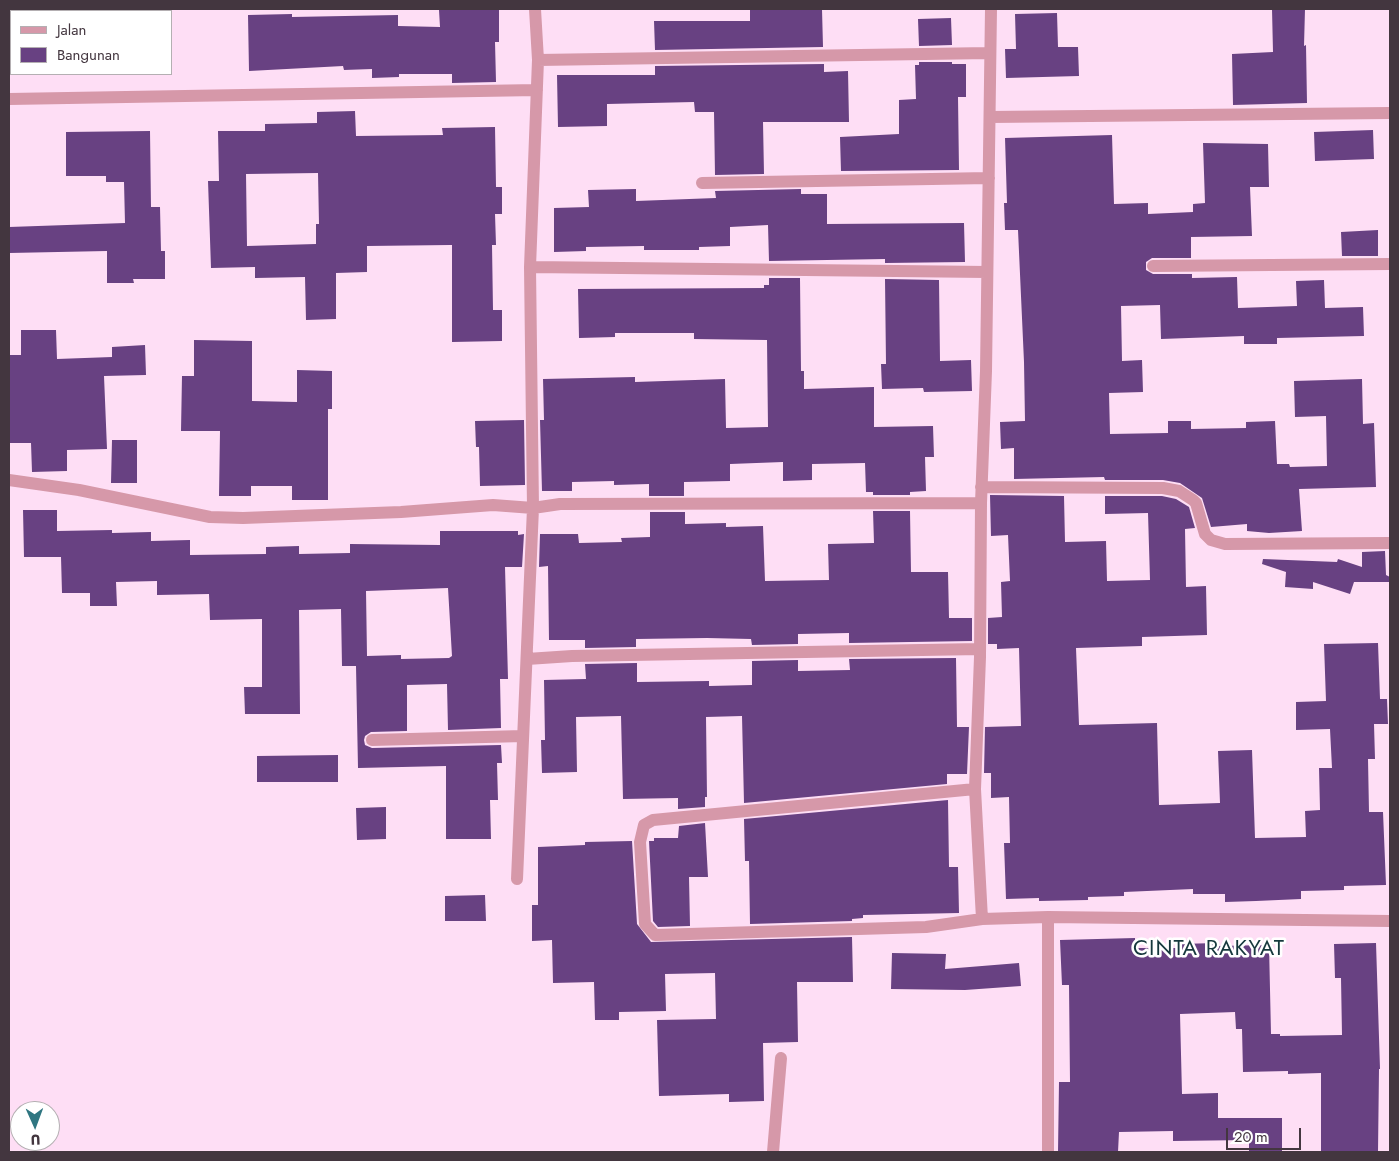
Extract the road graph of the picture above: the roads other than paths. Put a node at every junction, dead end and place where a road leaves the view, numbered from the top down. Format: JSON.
{"nodes":[{"id":1,"x":535,"y":9,"type":"edge"},
{"id":2,"x":991,"y":9,"type":"edge"},
{"id":3,"x":990,"y":53,"type":"junction"},
{"id":4,"x":538,"y":60,"type":"junction"},
{"id":5,"x":537,"y":90,"type":"junction"},
{"id":6,"x":9,"y":99,"type":"edge"},
{"id":7,"x":1390,"y":113,"type":"edge"},
{"id":8,"x":990,"y":117,"type":"junction"},
{"id":9,"x":989,"y":178,"type":"junction"},
{"id":10,"x":702,"y":183,"type":"dead end"},
{"id":11,"x":1390,"y":264,"type":"edge"},
{"id":12,"x":1153,"y":266,"type":"dead end"},
{"id":13,"x":530,"y":267,"type":"junction"},
{"id":14,"x":987,"y":272,"type":"junction"},
{"id":15,"x":9,"y":480,"type":"edge"},
{"id":16,"x":981,"y":487,"type":"junction"},
{"id":17,"x":981,"y":503,"type":"junction"},
{"id":18,"x":534,"y":508,"type":"junction"},
{"id":19,"x":1390,"y":543,"type":"edge"},
{"id":20,"x":980,"y":649,"type":"junction"},
{"id":21,"x":527,"y":660,"type":"junction"},
{"id":22,"x":523,"y":736,"type":"junction"},
{"id":23,"x":372,"y":740,"type":"dead end"},
{"id":24,"x":975,"y":789,"type":"junction"},
{"id":25,"x":516,"y":879,"type":"dead end"},
{"id":26,"x":1048,"y":917,"type":"junction"},
{"id":27,"x":982,"y":919,"type":"junction"},
{"id":28,"x":1390,"y":921,"type":"edge"},
{"id":29,"x":780,"y":1058,"type":"dead end"},
{"id":30,"x":773,"y":1152,"type":"edge"},
{"id":31,"x":1048,"y":1152,"type":"edge"}],
"edges":[{"from":1,"to":4,"type":"street"},
{"from":2,"to":3,"type":"street"},
{"from":3,"to":4,"type":"street"},
{"from":3,"to":8,"type":"street"},
{"from":4,"to":5,"type":"street"},
{"from":5,"to":6,"type":"street"},
{"from":5,"to":13,"type":"street"},
{"from":7,"to":8,"type":"street"},
{"from":8,"to":9,"type":"street"},
{"from":9,"to":10,"type":"street"},
{"from":9,"to":14,"type":"street"},
{"from":11,"to":12,"type":"street"},
{"from":13,"to":14,"type":"street"},
{"from":13,"to":18,"type":"street"},
{"from":14,"to":16,"type":"street"},
{"from":15,"to":18,"type":"street"},
{"from":16,"to":17,"type":"street"},
{"from":16,"to":19,"type":"street"},
{"from":17,"to":18,"type":"street"},
{"from":17,"to":20,"type":"street"},
{"from":18,"to":21,"type":"street"},
{"from":20,"to":21,"type":"street"},
{"from":20,"to":24,"type":"street"},
{"from":21,"to":22,"type":"street"},
{"from":22,"to":23,"type":"street"},
{"from":22,"to":25,"type":"street"},
{"from":24,"to":27,"type":"street"},
{"from":24,"to":27,"type":"street"},
{"from":26,"to":27,"type":"street"},
{"from":26,"to":28,"type":"street"},
{"from":26,"to":31,"type":"street"},
{"from":29,"to":30,"type":"street"}]}
